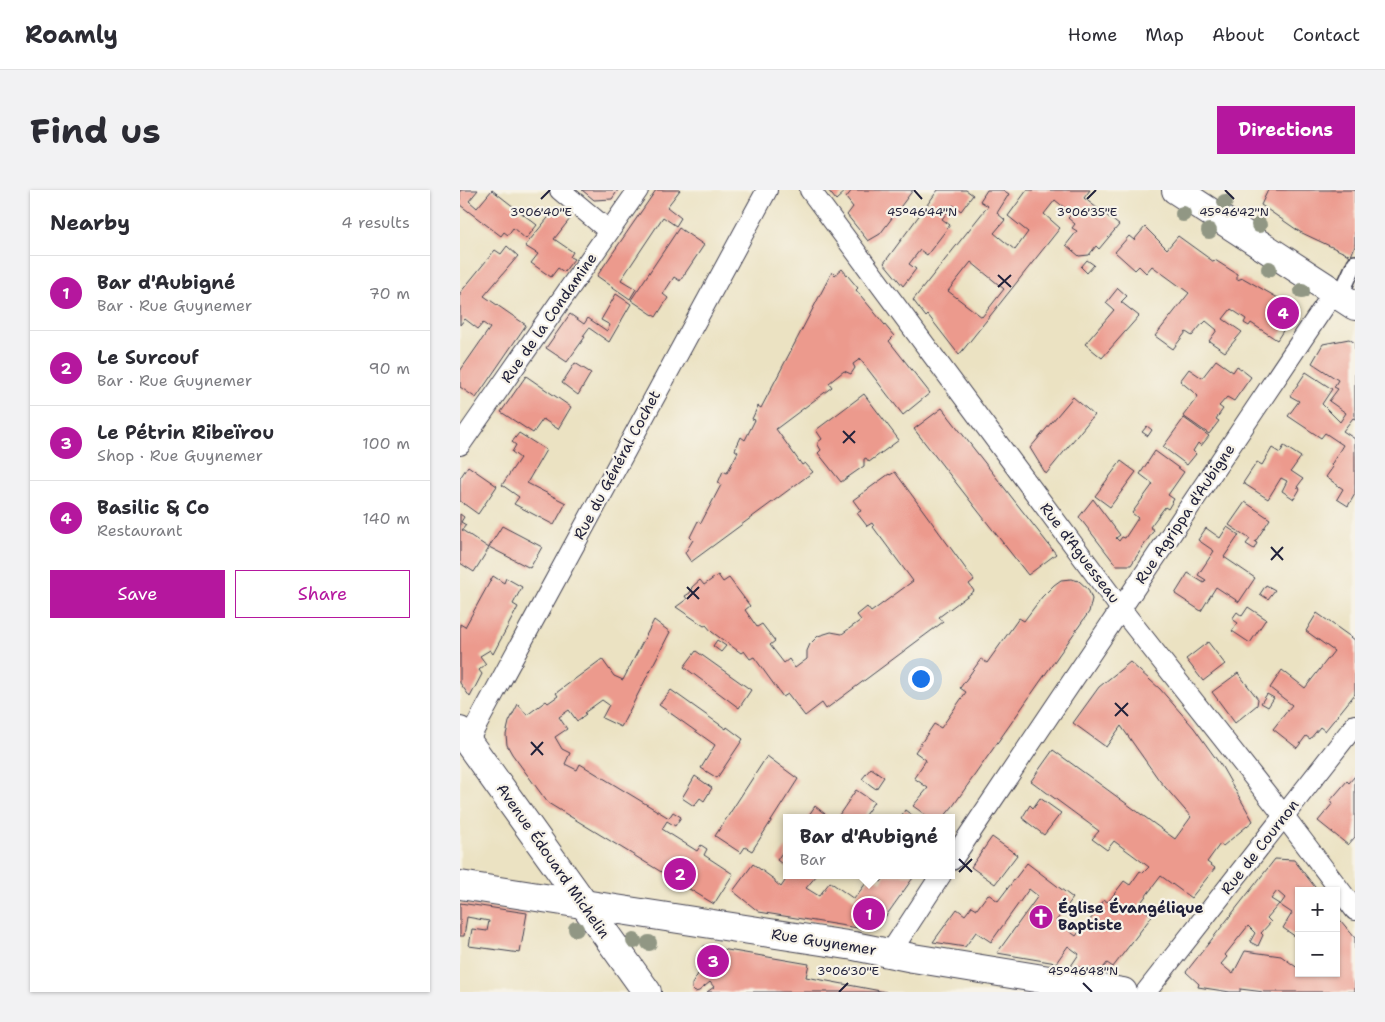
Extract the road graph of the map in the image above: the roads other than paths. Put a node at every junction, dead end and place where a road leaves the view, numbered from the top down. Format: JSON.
{"nodes":[{"id":1,"x":560,"y":190,"type":"edge"},
{"id":2,"x":638,"y":190,"type":"edge"},
{"id":3,"x":767,"y":190,"type":"edge"},
{"id":4,"x":810,"y":190,"type":"edge"},
{"id":5,"x":1176,"y":190,"type":"edge"},
{"id":6,"x":609,"y":231,"type":"junction"},
{"id":7,"x":1355,"y":263,"type":"edge"},
{"id":8,"x":1343,"y":298,"type":"edge"},
{"id":9,"x":460,"y":445,"type":"edge"},
{"id":10,"x":1121,"y":609,"type":"junction"},
{"id":11,"x":1355,"y":725,"type":"edge"},
{"id":12,"x":464,"y":736,"type":"edge"},
{"id":13,"x":1284,"y":816,"type":"junction"},
{"id":14,"x":955,"y":856,"type":"edge"},
{"id":15,"x":939,"y":879,"type":"edge"},
{"id":16,"x":460,"y":885,"type":"edge"},
{"id":17,"x":584,"y":904,"type":"junction"},
{"id":18,"x":1355,"y":910,"type":"edge"},
{"id":19,"x":890,"y":953,"type":"junction"},
{"id":20,"x":647,"y":992,"type":"edge"},
{"id":21,"x":1123,"y":992,"type":"edge"},
{"id":22,"x":1146,"y":992,"type":"edge"}],
"edges":[{"from":1,"to":6,"type":"street"},
{"from":2,"to":6,"type":"street","name":"Rue de la Condamine"},
{"from":3,"to":12,"type":"street","name":"Rue du Général Cochet"},
{"from":4,"to":10,"type":"street","name":"Rue d'Aguesseau"},
{"from":5,"to":8,"type":"main road"},
{"from":6,"to":9,"type":"street","name":"Rue de la Condamine"},
{"from":7,"to":8,"type":"street"},
{"from":8,"to":10,"type":"street","name":"Rue Agrippa d'Aubigne"},
{"from":10,"to":13,"type":"street","name":"Rue d'Aguesseau"},
{"from":10,"to":14,"type":"street","name":"Rue Agrippa d'Aubigne"},
{"from":11,"to":13,"type":"street","name":"Rue de Cournon"},
{"from":12,"to":17,"type":"main road","name":"Avenue Édouard Michelin"},
{"from":13,"to":18,"type":"street","name":"Rue d'Aguesseau"},
{"from":13,"to":22,"type":"street","name":"Rue de Cournon"},
{"from":15,"to":19,"type":"street"},
{"from":16,"to":17,"type":"main road","name":"Rue Guynemer"},
{"from":17,"to":19,"type":"main road","name":"Rue Guynemer"},
{"from":17,"to":20,"type":"main road","name":"Avenue Édouard Michelin"},
{"from":19,"to":21,"type":"main road","name":"Rue Guynemer"}]}
